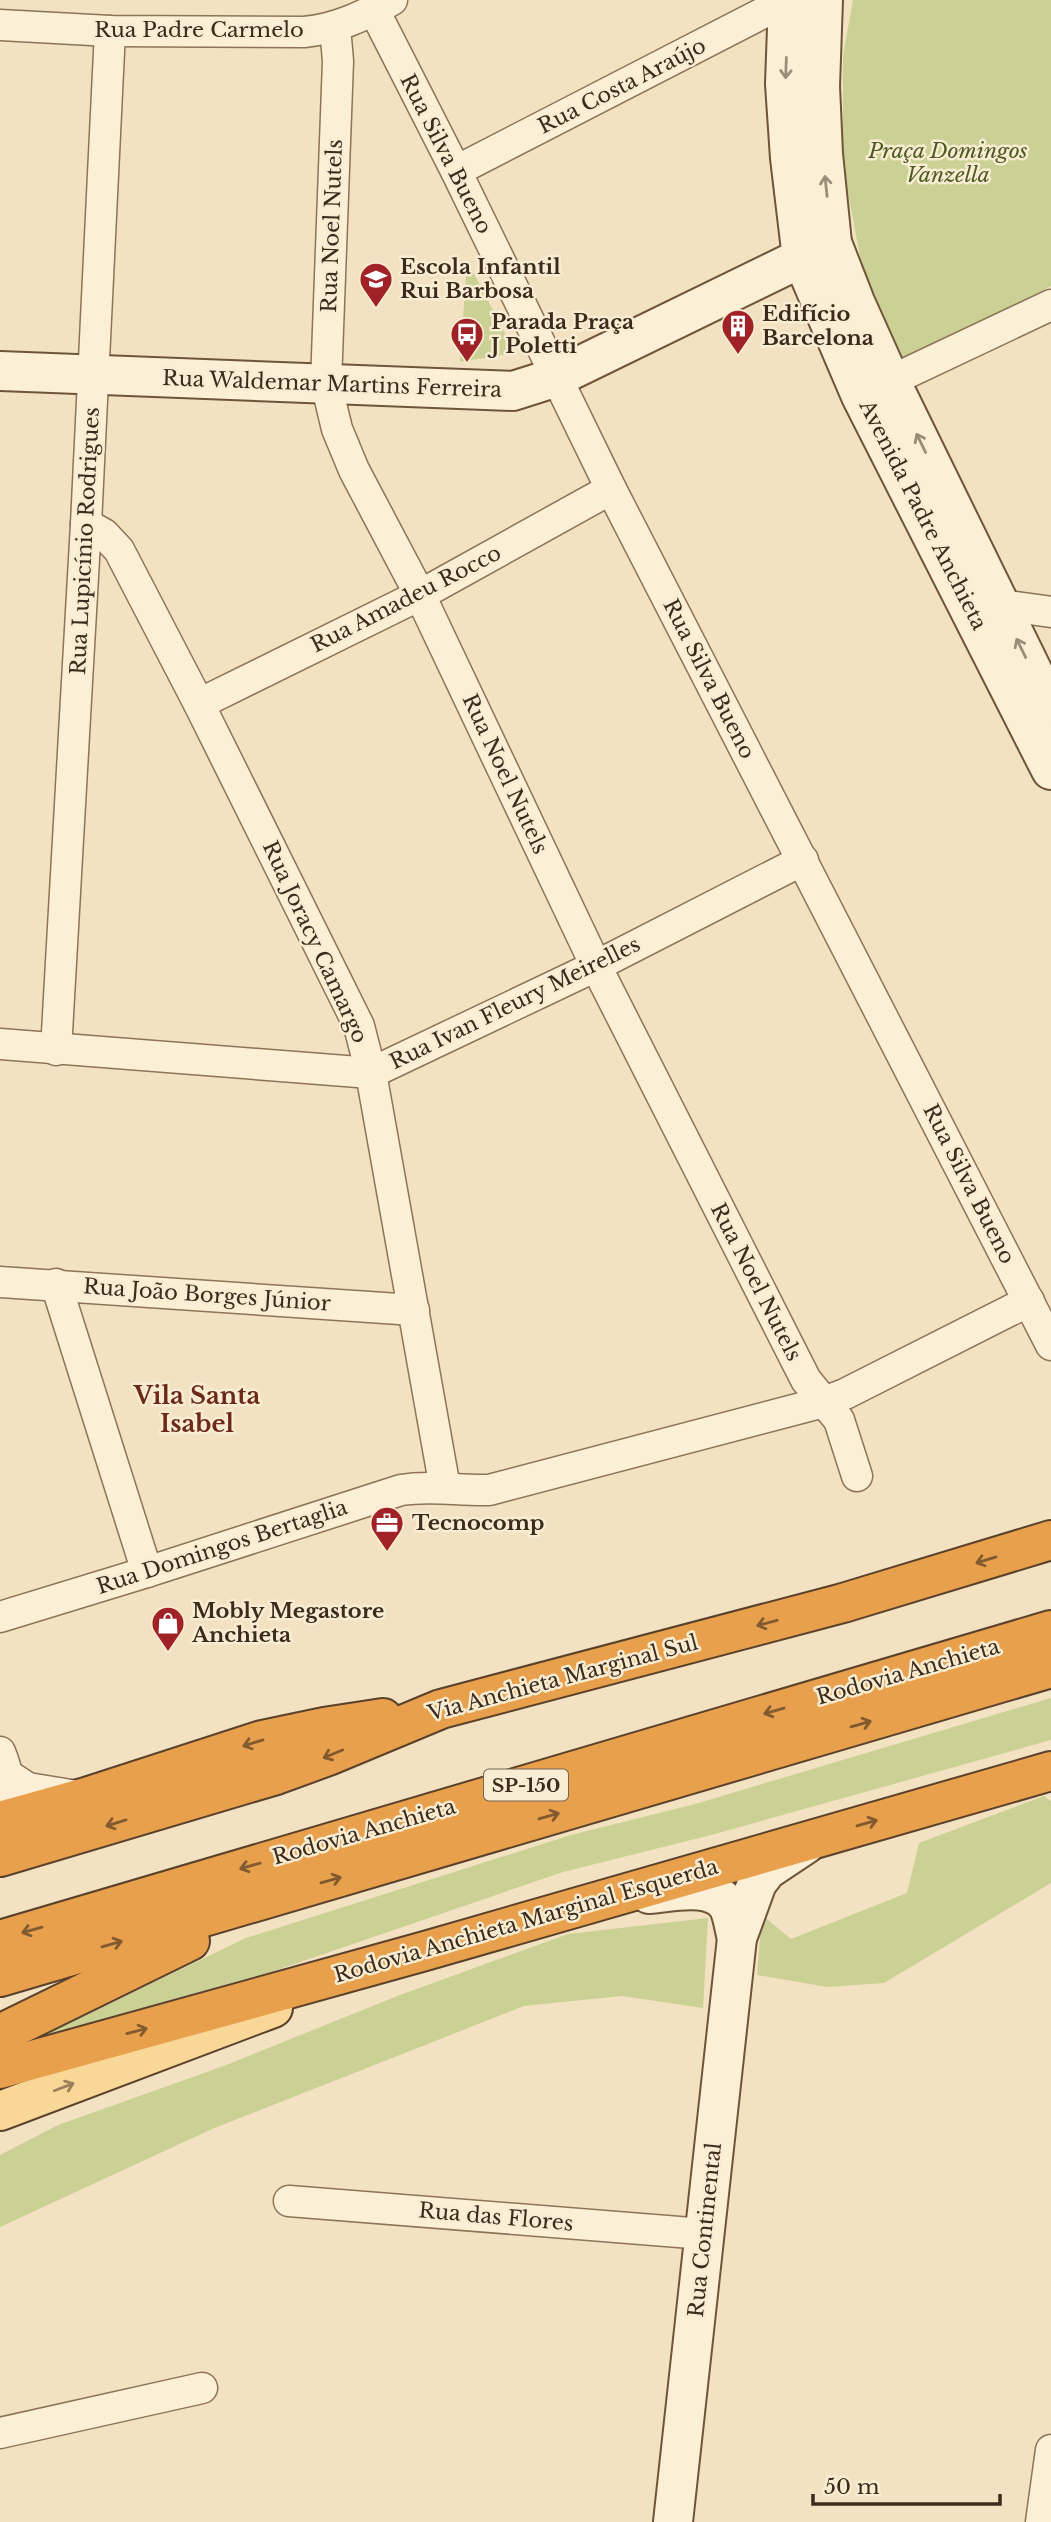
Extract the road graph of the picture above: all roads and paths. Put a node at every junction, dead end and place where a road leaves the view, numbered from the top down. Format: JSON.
{"nodes":[{"id":1,"x":788,"y":0,"type":"edge"},
{"id":2,"x":823,"y":0,"type":"edge"},
{"id":3,"x":383,"y":5,"type":"edge"},
{"id":4,"x":0,"y":25,"type":"edge"},
{"id":5,"x":335,"y":27,"type":"junction"},
{"id":6,"x":110,"y":31,"type":"junction"},
{"id":7,"x":456,"y":171,"type":"junction"},
{"id":8,"x":817,"y":250,"type":"junction"},
{"id":9,"x":1051,"y":305,"type":"edge"},
{"id":10,"x":0,"y":371,"type":"edge"},
{"id":11,"x":93,"y":375,"type":"junction"},
{"id":12,"x":557,"y":377,"type":"junction"},
{"id":13,"x":326,"y":383,"type":"junction"},
{"id":14,"x":876,"y":388,"type":"junction"},
{"id":15,"x":611,"y":489,"type":"junction"},
{"id":16,"x":86,"y":524,"type":"junction"},
{"id":17,"x":420,"y":595,"type":"junction"},
{"id":18,"x":1051,"y":612,"type":"edge"},
{"id":19,"x":988,"y":614,"type":"junction"},
{"id":20,"x":199,"y":704,"type":"junction"},
{"id":21,"x":1051,"y":709,"type":"edge"},
{"id":22,"x":1051,"y":770,"type":"edge"},
{"id":23,"x":803,"y":860,"type":"junction"},
{"id":24,"x":596,"y":966,"type":"junction"},
{"id":25,"x":0,"y":1044,"type":"edge"},
{"id":26,"x":56,"y":1050,"type":"junction"},
{"id":27,"x":371,"y":1073,"type":"junction"},
{"id":28,"x":0,"y":1282,"type":"edge"},
{"id":29,"x":56,"y":1284,"type":"junction"},
{"id":30,"x":1029,"y":1301,"type":"junction"},
{"id":31,"x":414,"y":1310,"type":"junction"},
{"id":32,"x":1051,"y":1345,"type":"edge"},
{"id":33,"x":824,"y":1402,"type":"junction"},
{"id":34,"x":857,"y":1476,"type":"dead end"},
{"id":35,"x":444,"y":1488,"type":"junction"},
{"id":36,"x":1051,"y":1540,"type":"edge"},
{"id":37,"x":147,"y":1572,"type":"junction"},
{"id":38,"x":0,"y":1617,"type":"edge"},
{"id":39,"x":1051,"y":1630,"type":"edge"},
{"id":40,"x":1051,"y":1668,"type":"edge"},
{"id":41,"x":441,"y":1709,"type":"junction"},
{"id":42,"x":3,"y":1776,"type":"edge"},
{"id":43,"x":1045,"y":1777,"type":"edge"},
{"id":44,"x":86,"y":1797,"type":"junction"},
{"id":45,"x":0,"y":1821,"type":"edge"},
{"id":46,"x":820,"y":1836,"type":"junction"},
{"id":47,"x":0,"y":1857,"type":"edge"},
{"id":48,"x":292,"y":1891,"type":"junction"},
{"id":49,"x":611,"y":1897,"type":"junction"},
{"id":50,"x":737,"y":1938,"type":"junction"},
{"id":51,"x":0,"y":1940,"type":"edge"},
{"id":52,"x":425,"y":1951,"type":"junction"},
{"id":53,"x":0,"y":1977,"type":"edge"},
{"id":54,"x":0,"y":2034,"type":"edge"},
{"id":55,"x":0,"y":2069,"type":"edge"},
{"id":56,"x":0,"y":2111,"type":"edge"},
{"id":57,"x":289,"y":2201,"type":"dead end"},
{"id":58,"x":704,"y":2234,"type":"junction"},
{"id":59,"x":202,"y":2388,"type":"dead end"},
{"id":60,"x":0,"y":2433,"type":"edge"},
{"id":61,"x":1051,"y":2450,"type":"edge"},
{"id":62,"x":1048,"y":2481,"type":"edge"},
{"id":63,"x":673,"y":2522,"type":"edge"},
{"id":64,"x":1041,"y":2522,"type":"edge"}],
"edges":[{"from":1,"to":7,"type":"street","name":"Rua Costa Araújo"},
{"from":1,"to":8,"type":"street","name":"Avenida Padre Anchieta","one_way":true},
{"from":8,"to":2,"type":"street","name":"Avenida Padre Anchieta","one_way":true},
{"from":3,"to":5,"type":"street","name":"Rua Padre Carmelo"},
{"from":3,"to":7,"type":"street","name":"Rua Silva Bueno"},
{"from":4,"to":6,"type":"street","name":"Rua Padre Carmelo"},
{"from":5,"to":6,"type":"street","name":"Rua Padre Carmelo"},
{"from":5,"to":13,"type":"street","name":"Rua Noel Nutels"},
{"from":6,"to":11,"type":"street","name":"Rua Lupicínio Rodrigues"},
{"from":7,"to":12,"type":"street","name":"Rua Silva Bueno"},
{"from":8,"to":12,"type":"street","name":"Rua Waldemar Martins Ferreira"},
{"from":8,"to":14,"type":"street","name":"Avenida Padre Anchieta"},
{"from":9,"to":14,"type":"street"},
{"from":10,"to":11,"type":"street","name":"Rua Waldemar Martins Ferreira"},
{"from":11,"to":13,"type":"street","name":"Rua Waldemar Martins Ferreira"},
{"from":11,"to":16,"type":"street","name":"Rua Lupicínio Rodrigues"},
{"from":12,"to":13,"type":"street","name":"Rua Waldemar Martins Ferreira"},
{"from":12,"to":15,"type":"street","name":"Rua Silva Bueno"},
{"from":13,"to":17,"type":"street","name":"Rua Noel Nutels"},
{"from":14,"to":19,"type":"street","name":"Avenida Padre Anchieta"},
{"from":15,"to":17,"type":"street","name":"Rua Amadeu Rocco"},
{"from":15,"to":23,"type":"street","name":"Rua Silva Bueno"},
{"from":16,"to":20,"type":"street","name":"Rua Joracy Camargo"},
{"from":16,"to":26,"type":"street","name":"Rua Lupicínio Rodrigues"},
{"from":17,"to":20,"type":"street","name":"Rua Amadeu Rocco"},
{"from":17,"to":24,"type":"street","name":"Rua Noel Nutels"},
{"from":18,"to":19,"type":"street"},
{"from":21,"to":19,"type":"street","name":"Avenida Padre Anchieta","one_way":true},
{"from":19,"to":22,"type":"street","name":"Avenida Padre Anchieta"},
{"from":20,"to":27,"type":"street","name":"Rua Joracy Camargo"},
{"from":23,"to":24,"type":"street","name":"Rua Ivan Fleury Meirelles"},
{"from":23,"to":30,"type":"street","name":"Rua Silva Bueno"},
{"from":24,"to":27,"type":"street","name":"Rua Ivan Fleury Meirelles"},
{"from":24,"to":33,"type":"street","name":"Rua Noel Nutels"},
{"from":25,"to":26,"type":"street","name":"Rua Ivan Fleury Meirelles"},
{"from":26,"to":27,"type":"street","name":"Rua Ivan Fleury Meirelles"},
{"from":27,"to":31,"type":"street","name":"Rua Joracy Camargo"},
{"from":28,"to":29,"type":"street","name":"Rua João Borges Júnior"},
{"from":29,"to":31,"type":"street","name":"Rua João Borges Júnior"},
{"from":29,"to":37,"type":"street"},
{"from":30,"to":32,"type":"street","name":"Rua Silva Bueno"},
{"from":30,"to":33,"type":"street","name":"Rua Domingos Bertaglia"},
{"from":31,"to":35,"type":"street","name":"Rua Joracy Camargo"},
{"from":33,"to":34,"type":"street","name":"Rua Noel Nutels"},
{"from":33,"to":35,"type":"street","name":"Rua Domingos Bertaglia"},
{"from":35,"to":37,"type":"street","name":"Rua Domingos Bertaglia"},
{"from":36,"to":41,"type":"highway","name":"Via Anchieta Marginal Sul","one_way":true},
{"from":37,"to":38,"type":"street","name":"Rua Domingos Bertaglia"},
{"from":39,"to":51,"type":"highway","name":"Rodovia Anchieta","number":"SP-150","one_way":true},
{"from":48,"to":40,"type":"highway","name":"Rodovia Anchieta","number":"SP-150","one_way":true},
{"from":41,"to":44,"type":"highway","one_way":true},
{"from":41,"to":47,"type":"highway","name":"Via Anchieta Marginal Sul","one_way":true},
{"from":42,"to":44,"type":"street"},
{"from":46,"to":43,"type":"highway","name":"Rodovia Anchieta Marginal Esquerda","one_way":true},
{"from":44,"to":45,"type":"highway"},
{"from":46,"to":49,"type":"highway","name":"Rodovia Anchieta Marginal Esquerda"},
{"from":46,"to":50,"type":"street","name":"Rua Continental"},
{"from":53,"to":48,"type":"highway","name":"Rodovia Anchieta","number":"SP-150","one_way":true},
{"from":48,"to":54,"type":"highway"},
{"from":49,"to":50,"type":"street","name":"Rua Continental"},
{"from":49,"to":52,"type":"highway","name":"Rodovia Anchieta Marginal Esquerda"},
{"from":50,"to":58,"type":"street","name":"Rua Continental"},
{"from":55,"to":52,"type":"highway","name":"Rodovia Anchieta Marginal Esquerda","one_way":true},
{"from":56,"to":52,"type":"main road","one_way":true},
{"from":57,"to":58,"type":"street","name":"Rua das Flores"},
{"from":58,"to":63,"type":"street","name":"Rua Continental"},
{"from":59,"to":60,"type":"street"},
{"from":61,"to":62,"type":"street"},
{"from":62,"to":64,"type":"street"}]}
